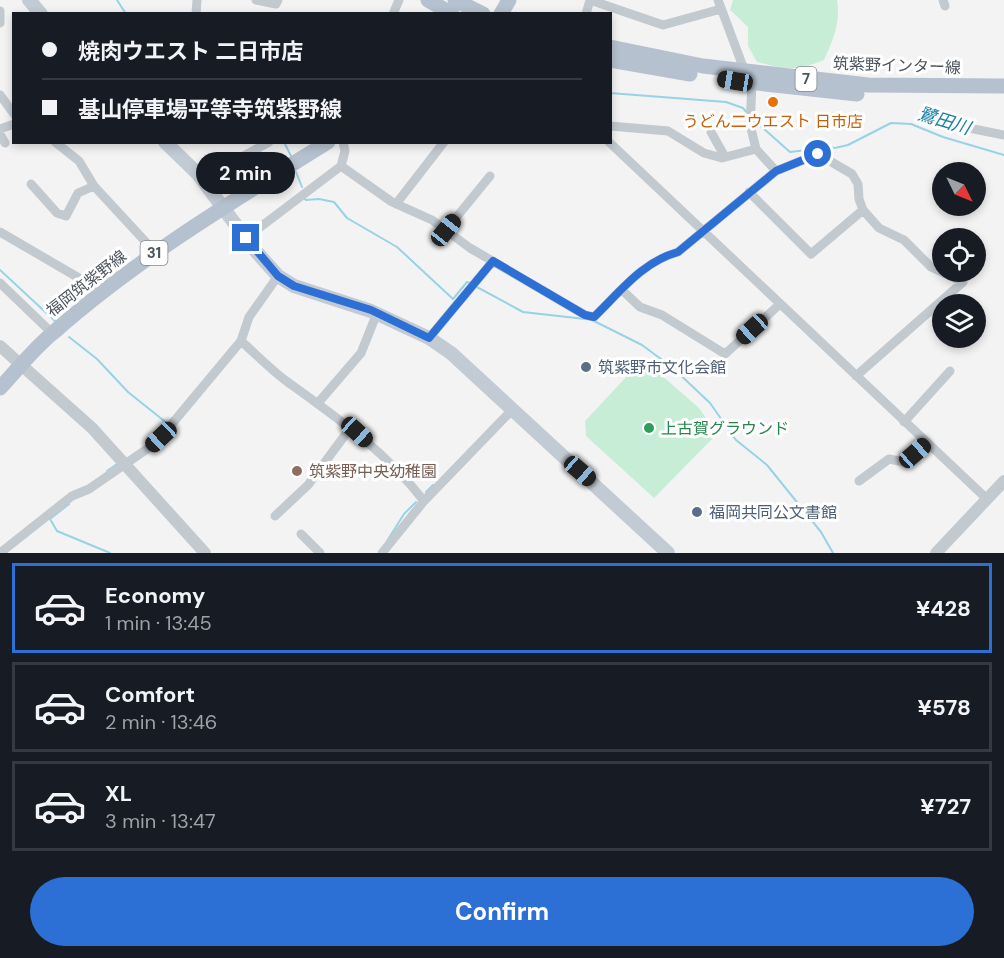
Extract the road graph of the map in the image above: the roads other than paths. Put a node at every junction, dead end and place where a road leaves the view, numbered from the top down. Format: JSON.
{"nodes":[{"id":1,"x":29,"y":0,"type":"edge"},
{"id":2,"x":256,"y":0,"type":"edge"},
{"id":3,"x":428,"y":0,"type":"edge"},
{"id":4,"x":455,"y":0,"type":"edge"},
{"id":5,"x":590,"y":0,"type":"edge"},
{"id":6,"x":277,"y":2,"type":"edge"},
{"id":7,"x":720,"y":4,"type":"edge"},
{"id":8,"x":0,"y":11,"type":"edge"},
{"id":9,"x":39,"y":12,"type":"edge"},
{"id":10,"x":449,"y":12,"type":"edge"},
{"id":11,"x":479,"y":12,"type":"edge"},
{"id":12,"x":0,"y":23,"type":"edge"},
{"id":13,"x":612,"y":47,"type":"edge"},
{"id":14,"x":612,"y":60,"type":"edge"},
{"id":15,"x":749,"y":78,"type":"junction"},
{"id":16,"x":1004,"y":86,"type":"edge"},
{"id":17,"x":0,"y":95,"type":"edge"},
{"id":18,"x":1004,"y":96,"type":"edge"},
{"id":19,"x":12,"y":111,"type":"edge"},
{"id":20,"x":612,"y":126,"type":"edge"},
{"id":21,"x":959,"y":126,"type":"dead end"},
{"id":22,"x":711,"y":132,"type":"dead end"},
{"id":23,"x":0,"y":134,"type":"edge"},
{"id":24,"x":1004,"y":135,"type":"edge"},
{"id":25,"x":5,"y":143,"type":"dead end"},
{"id":26,"x":58,"y":144,"type":"edge"},
{"id":27,"x":167,"y":144,"type":"edge"},
{"id":28,"x":265,"y":144,"type":"edge"},
{"id":29,"x":325,"y":144,"type":"edge"},
{"id":30,"x":343,"y":144,"type":"edge"},
{"id":31,"x":442,"y":144,"type":"edge"},
{"id":32,"x":611,"y":144,"type":"edge"},
{"id":33,"x":756,"y":149,"type":"junction"},
{"id":34,"x":725,"y":157,"type":"junction"},
{"id":35,"x":341,"y":166,"type":"junction"},
{"id":36,"x":776,"y":171,"type":"junction"},
{"id":37,"x":490,"y":176,"type":"dead end"},
{"id":38,"x":202,"y":179,"type":"junction"},
{"id":39,"x":31,"y":184,"type":"dead end"},
{"id":40,"x":94,"y":186,"type":"junction"},
{"id":41,"x":749,"y":192,"type":"junction"},
{"id":42,"x":396,"y":204,"type":"junction"},
{"id":43,"x":223,"y":207,"type":"junction"},
{"id":44,"x":863,"y":210,"type":"junction"},
{"id":45,"x":446,"y":230,"type":"junction"},
{"id":46,"x":701,"y":230,"type":"junction"},
{"id":47,"x":0,"y":232,"type":"edge"},
{"id":48,"x":246,"y":238,"type":"junction"},
{"id":49,"x":155,"y":252,"type":"junction"},
{"id":50,"x":493,"y":261,"type":"junction"},
{"id":51,"x":278,"y":276,"type":"junction"},
{"id":52,"x":0,"y":283,"type":"edge"},
{"id":53,"x":622,"y":290,"type":"junction"},
{"id":54,"x":103,"y":292,"type":"junction"},
{"id":55,"x":780,"y":304,"type":"junction"},
{"id":56,"x":377,"y":313,"type":"junction"},
{"id":57,"x":52,"y":333,"type":"junction"},
{"id":58,"x":429,"y":338,"type":"junction"},
{"id":59,"x":241,"y":341,"type":"junction"},
{"id":60,"x":0,"y":346,"type":"edge"},
{"id":61,"x":21,"y":365,"type":"junction"},
{"id":62,"x":950,"y":371,"type":"dead end"},
{"id":63,"x":856,"y":376,"type":"junction"},
{"id":64,"x":0,"y":388,"type":"edge"},
{"id":65,"x":318,"y":403,"type":"junction"},
{"id":66,"x":513,"y":409,"type":"junction"},
{"id":67,"x":904,"y":422,"type":"junction"},
{"id":68,"x":351,"y":427,"type":"junction"},
{"id":69,"x":926,"y":443,"type":"junction"},
{"id":70,"x":124,"y":464,"type":"junction"},
{"id":71,"x":859,"y":481,"type":"dead end"},
{"id":72,"x":1004,"y":481,"type":"edge"},
{"id":73,"x":987,"y":500,"type":"junction"},
{"id":74,"x":424,"y":501,"type":"junction"},
{"id":75,"x":275,"y":516,"type":"dead end"},
{"id":76,"x":301,"y":534,"type":"dead end"},
{"id":77,"x":0,"y":553,"type":"edge"},
{"id":78,"x":205,"y":553,"type":"edge"},
{"id":79,"x":320,"y":553,"type":"edge"},
{"id":80,"x":382,"y":553,"type":"edge"},
{"id":81,"x":668,"y":553,"type":"edge"},
{"id":82,"x":936,"y":553,"type":"edge"}],
"edges":[{"from":1,"to":9,"type":"main road"},
{"from":2,"to":6,"type":"street"},
{"from":3,"to":10,"type":"main road"},
{"from":4,"to":11,"type":"main road"},
{"from":5,"to":7,"type":"street"},
{"from":7,"to":15,"type":"street"},
{"from":8,"to":12,"type":"street"},
{"from":13,"to":15,"type":"main road","name":"筑紫野インター線","number":"7"},
{"from":14,"to":15,"type":"main road","name":"筑紫野インター線","number":"7"},
{"from":15,"to":16,"type":"main road","name":"筑紫野インター線","number":"7"},
{"from":15,"to":18,"type":"main road","name":"筑紫野インター線","number":"7"},
{"from":15,"to":33,"type":"street"},
{"from":17,"to":19,"type":"street"},
{"from":20,"to":34,"type":"street"},
{"from":21,"to":24,"type":"street"},
{"from":22,"to":34,"type":"street"},
{"from":23,"to":25,"type":"street"},
{"from":26,"to":40,"type":"street"},
{"from":27,"to":38,"type":"main road"},
{"from":28,"to":38,"type":"street"},
{"from":29,"to":43,"type":"main road","name":"福岡筑紫野線","number":"31"},
{"from":30,"to":35,"type":"street"},
{"from":31,"to":42,"type":"street"},
{"from":32,"to":46,"type":"street"},
{"from":33,"to":34,"type":"street"},
{"from":33,"to":36,"type":"street"},
{"from":35,"to":42,"type":"street"},
{"from":35,"to":48,"type":"street"},
{"from":36,"to":41,"type":"street"},
{"from":36,"to":44,"type":"street"},
{"from":37,"to":45,"type":"street"},
{"from":38,"to":43,"type":"main road"},
{"from":39,"to":40,"type":"street"},
{"from":40,"to":49,"type":"street"},
{"from":41,"to":44,"type":"street"},
{"from":41,"to":46,"type":"street"},
{"from":42,"to":45,"type":"street"},
{"from":43,"to":48,"type":"main road"},
{"from":43,"to":49,"type":"main road","name":"福岡筑紫野線","number":"31"},
{"from":44,"to":63,"type":"street"},
{"from":45,"to":50,"type":"street"},
{"from":46,"to":53,"type":"street"},
{"from":46,"to":55,"type":"street"},
{"from":47,"to":54,"type":"street"},
{"from":48,"to":51,"type":"main road"},
{"from":49,"to":54,"type":"main road","name":"福岡筑紫野線","number":"31"},
{"from":50,"to":53,"type":"street"},
{"from":50,"to":58,"type":"street"},
{"from":51,"to":56,"type":"main road"},
{"from":51,"to":59,"type":"street"},
{"from":52,"to":57,"type":"street"},
{"from":53,"to":55,"type":"street"},
{"from":54,"to":57,"type":"main road","name":"福岡筑紫野線","number":"31"},
{"from":55,"to":63,"type":"street"},
{"from":56,"to":58,"type":"main road"},
{"from":56,"to":65,"type":"street"},
{"from":57,"to":61,"type":"main road","name":"福岡筑紫野線","number":"31"},
{"from":58,"to":66,"type":"main road"},
{"from":59,"to":65,"type":"street"},
{"from":59,"to":70,"type":"street"},
{"from":60,"to":61,"type":"street"},
{"from":61,"to":64,"type":"main road","name":"福岡筑紫野線","number":"31"},
{"from":61,"to":70,"type":"street"},
{"from":62,"to":67,"type":"street"},
{"from":63,"to":67,"type":"street"},
{"from":65,"to":68,"type":"street"},
{"from":66,"to":74,"type":"street"},
{"from":66,"to":81,"type":"main road"},
{"from":67,"to":69,"type":"street"},
{"from":68,"to":74,"type":"street"},
{"from":68,"to":75,"type":"street"},
{"from":69,"to":71,"type":"street"},
{"from":69,"to":73,"type":"street"},
{"from":70,"to":77,"type":"street"},
{"from":70,"to":78,"type":"street"},
{"from":72,"to":73,"type":"street"},
{"from":73,"to":82,"type":"street"},
{"from":74,"to":80,"type":"street"},
{"from":76,"to":79,"type":"street"}]}
